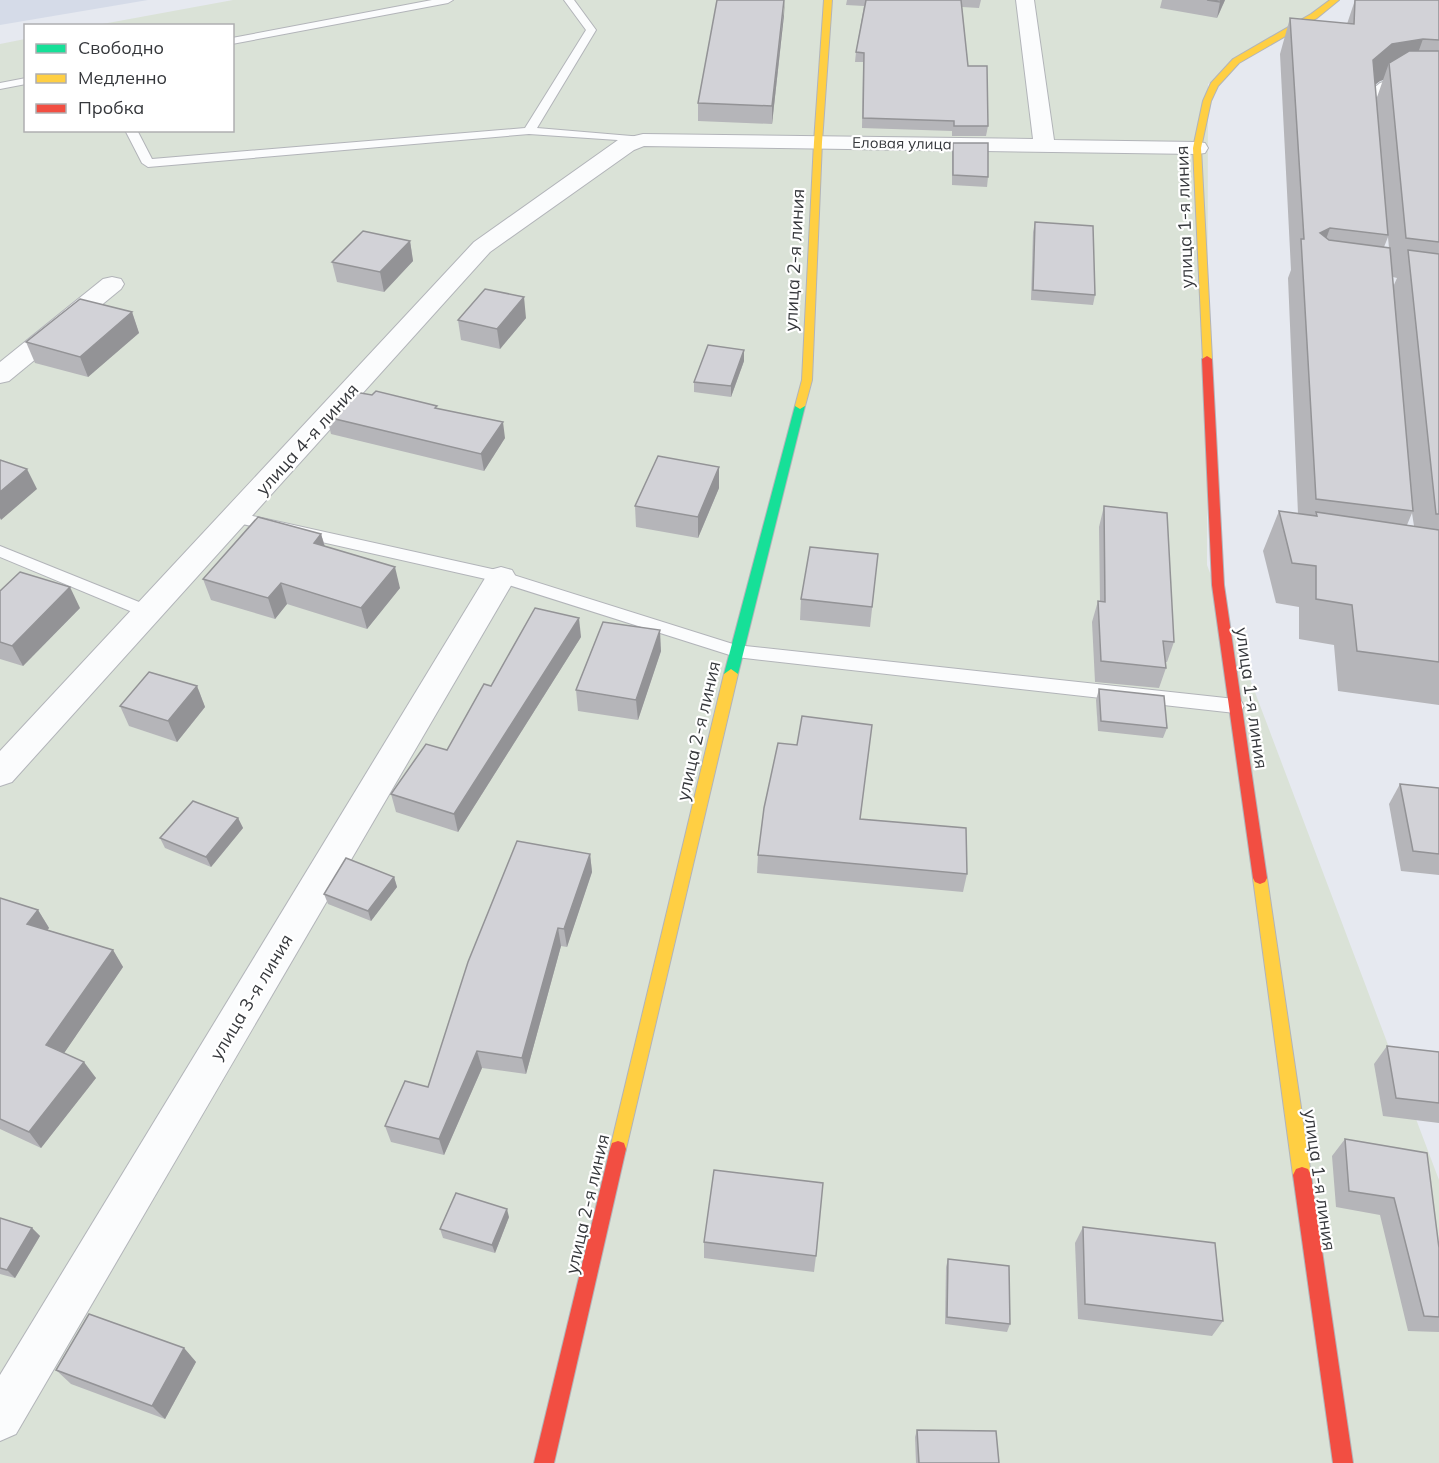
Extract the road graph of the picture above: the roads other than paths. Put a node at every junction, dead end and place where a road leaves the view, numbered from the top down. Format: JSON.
{"nodes":[{"id":1,"x":448,"y":0,"type":"edge"},
{"id":2,"x":569,"y":0,"type":"edge"},
{"id":3,"x":828,"y":0,"type":"edge"},
{"id":4,"x":1025,"y":0,"type":"edge"},
{"id":5,"x":1335,"y":0,"type":"edge"},
{"id":6,"x":234,"y":41,"type":"edge"},
{"id":7,"x":24,"y":81,"type":"edge"},
{"id":8,"x":1439,"y":82,"type":"edge"},
{"id":9,"x":0,"y":86,"type":"edge"},
{"id":10,"x":1370,"y":121,"type":"edge"},
{"id":11,"x":529,"y":130,"type":"junction"},
{"id":12,"x":132,"y":132,"type":"edge"},
{"id":13,"x":643,"y":140,"type":"junction"},
{"id":14,"x":818,"y":142,"type":"junction"},
{"id":15,"x":1044,"y":144,"type":"junction"},
{"id":16,"x":1197,"y":148,"type":"junction"},
{"id":17,"x":112,"y":284,"type":"dead end"},
{"id":18,"x":0,"y":375,"type":"edge"},
{"id":19,"x":235,"y":517,"type":"junction"},
{"id":20,"x":0,"y":551,"type":"edge"},
{"id":21,"x":501,"y":577,"type":"junction"},
{"id":22,"x":148,"y":612,"type":"junction"},
{"id":23,"x":736,"y":651,"type":"junction"},
{"id":24,"x":1235,"y":706,"type":"junction"},
{"id":25,"x":0,"y":773,"type":"edge"},
{"id":26,"x":0,"y":1418,"type":"edge"},
{"id":27,"x":544,"y":1463,"type":"edge"},
{"id":28,"x":1343,"y":1463,"type":"edge"}],
"edges":[{"from":1,"to":6,"type":"lane"},
{"from":2,"to":11,"type":"lane"},
{"from":3,"to":14,"type":"street","name":"улица 2-я линия"},
{"from":4,"to":15,"type":"street"},
{"from":5,"to":16,"type":"street","name":"улица 1-я линия"},
{"from":7,"to":9,"type":"lane"},
{"from":8,"to":10,"type":"lane"},
{"from":11,"to":12,"type":"lane"},
{"from":11,"to":13,"type":"lane"},
{"from":13,"to":14,"type":"street","name":"Еловая улица"},
{"from":13,"to":19,"type":"street","name":"улица 4-я линия"},
{"from":14,"to":15,"type":"street","name":"Еловая улица"},
{"from":14,"to":23,"type":"street","name":"улица 2-я линия"},
{"from":15,"to":16,"type":"street","name":"Еловая улица"},
{"from":16,"to":24,"type":"street","name":"улица 1-я линия"},
{"from":17,"to":18,"type":"street"},
{"from":19,"to":21,"type":"lane"},
{"from":19,"to":22,"type":"street","name":"улица 4-я линия"},
{"from":20,"to":22,"type":"lane"},
{"from":21,"to":23,"type":"lane"},
{"from":21,"to":26,"type":"street","name":"улица 3-я линия"},
{"from":22,"to":25,"type":"street","name":"улица 4-я линия"},
{"from":23,"to":24,"type":"lane"},
{"from":23,"to":27,"type":"street","name":"улица 2-я линия"},
{"from":24,"to":28,"type":"street","name":"улица 1-я линия"}]}
